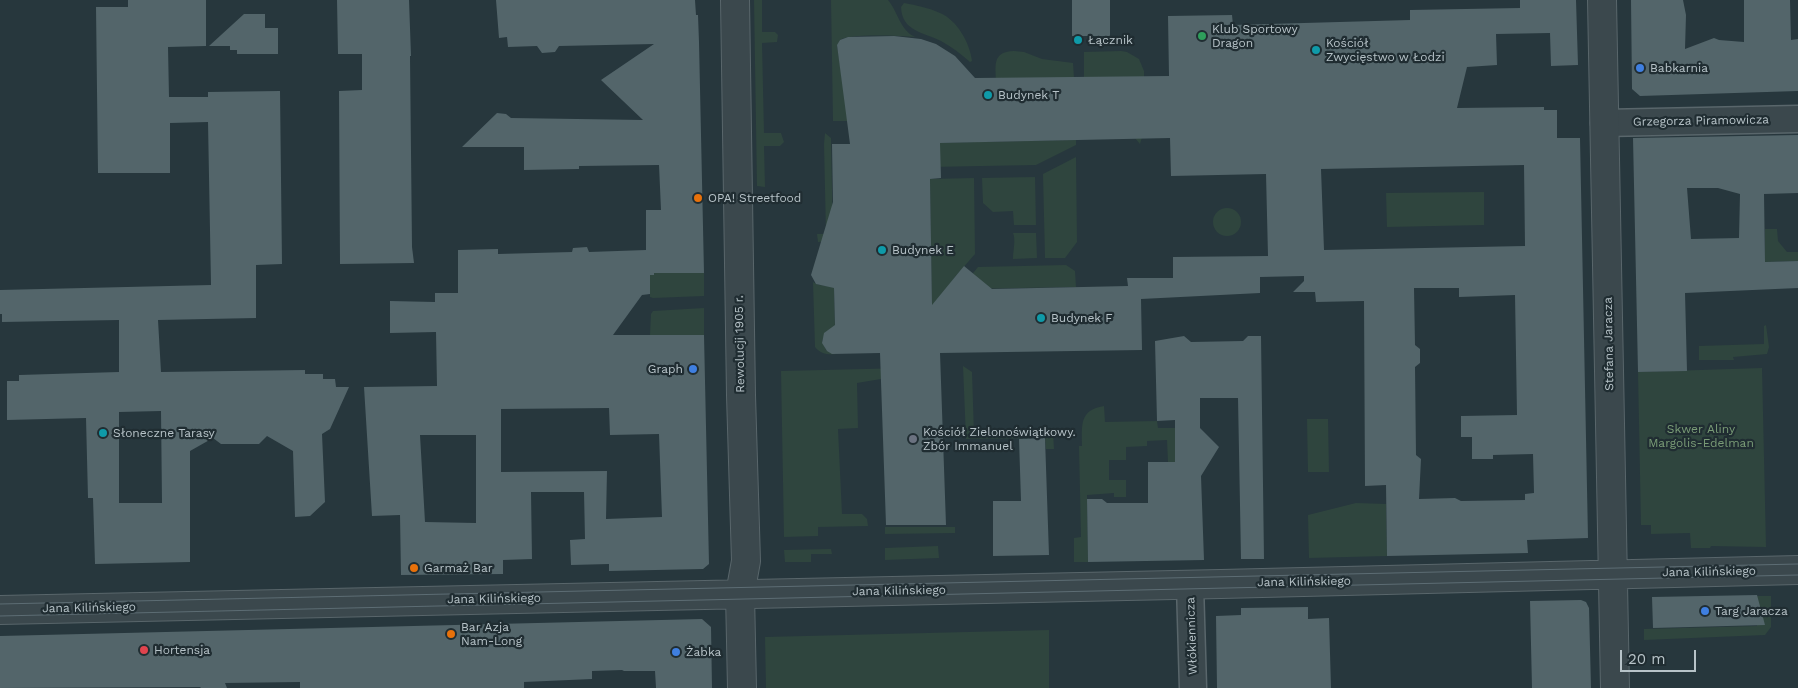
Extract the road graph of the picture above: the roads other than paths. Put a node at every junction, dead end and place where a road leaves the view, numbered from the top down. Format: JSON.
{"nodes":[{"id":1,"x":735,"y":0,"type":"edge"},
{"id":2,"x":1602,"y":0,"type":"edge"},
{"id":3,"x":1798,"y":119,"type":"edge"},
{"id":4,"x":1604,"y":124,"type":"junction"},
{"id":5,"x":1798,"y":570,"type":"edge"},
{"id":6,"x":1612,"y":574,"type":"junction"},
{"id":7,"x":1190,"y":585,"type":"junction"},
{"id":8,"x":740,"y":594,"type":"junction"},
{"id":9,"x":0,"y":610,"type":"edge"},
{"id":10,"x":742,"y":688,"type":"edge"},
{"id":11,"x":1193,"y":688,"type":"edge"},
{"id":12,"x":1615,"y":688,"type":"edge"}],
"edges":[{"from":1,"to":8,"type":"street","name":"Rewolucji 1905 r."},
{"from":2,"to":4,"type":"street","name":"Stefana Jaracza"},
{"from":3,"to":4,"type":"street","name":"Grzegorza Piramowicza"},
{"from":4,"to":6,"type":"street","name":"Stefana Jaracza"},
{"from":5,"to":6,"type":"street","name":"Jana Kilińskiego"},
{"from":6,"to":7,"type":"street","name":"Jana Kilińskiego"},
{"from":6,"to":12,"type":"street","name":"Stefana Jaracza"},
{"from":7,"to":8,"type":"street","name":"Jana Kilińskiego"},
{"from":7,"to":11,"type":"street","name":"Włókiennicza"},
{"from":8,"to":9,"type":"street","name":"Jana Kilińskiego"},
{"from":8,"to":10,"type":"street","name":"Rewolucji 1905 r."}]}
